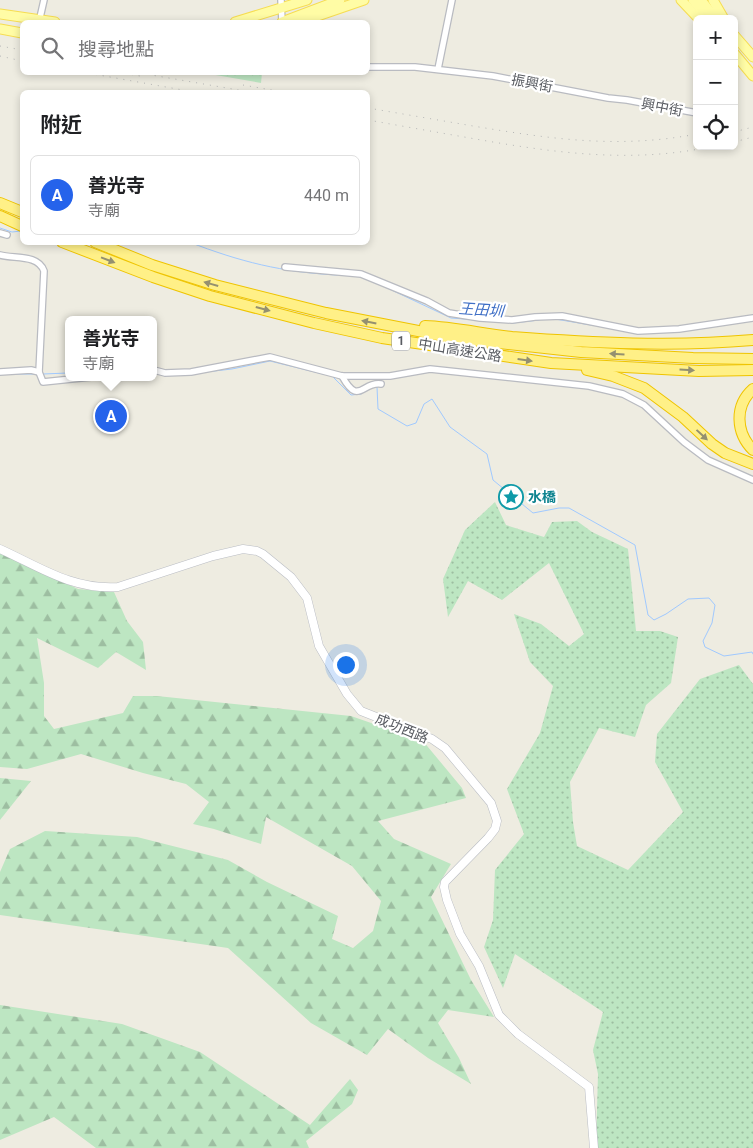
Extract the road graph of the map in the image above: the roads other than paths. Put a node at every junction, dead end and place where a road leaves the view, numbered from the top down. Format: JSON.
{"nodes":[{"id":1,"x":44,"y":0,"type":"edge"},
{"id":2,"x":276,"y":0,"type":"edge"},
{"id":3,"x":307,"y":0,"type":"edge"},
{"id":4,"x":340,"y":0,"type":"edge"},
{"id":5,"x":364,"y":0,"type":"edge"},
{"id":6,"x":452,"y":0,"type":"edge"},
{"id":7,"x":681,"y":0,"type":"edge"},
{"id":8,"x":693,"y":0,"type":"edge"},
{"id":9,"x":700,"y":0,"type":"edge"},
{"id":10,"x":713,"y":0,"type":"edge"},
{"id":11,"x":281,"y":4,"type":"edge"},
{"id":12,"x":0,"y":14,"type":"edge"},
{"id":13,"x":695,"y":15,"type":"edge"},
{"id":14,"x":705,"y":15,"type":"edge"},
{"id":15,"x":713,"y":15,"type":"edge"},
{"id":16,"x":722,"y":15,"type":"edge"},
{"id":17,"x":33,"y":20,"type":"edge"},
{"id":18,"x":39,"y":20,"type":"edge"},
{"id":19,"x":240,"y":20,"type":"edge"},
{"id":20,"x":282,"y":20,"type":"edge"},
{"id":21,"x":286,"y":20,"type":"edge"},
{"id":22,"x":306,"y":20,"type":"edge"},
{"id":23,"x":0,"y":29,"type":"edge"},
{"id":24,"x":20,"y":33,"type":"edge"},
{"id":25,"x":738,"y":40,"type":"edge"},
{"id":26,"x":753,"y":57,"type":"edge"},
{"id":27,"x":738,"y":58,"type":"edge"},
{"id":28,"x":370,"y":67,"type":"edge"},
{"id":29,"x":438,"y":69,"type":"junction"},
{"id":30,"x":753,"y":76,"type":"edge"},
{"id":31,"x":627,"y":100,"type":"joint"},
{"id":32,"x":693,"y":112,"type":"edge"},
{"id":33,"x":0,"y":203,"type":"edge"},
{"id":34,"x":20,"y":211,"type":"edge"},
{"id":35,"x":0,"y":216,"type":"edge"},
{"id":36,"x":20,"y":225,"type":"edge"},
{"id":37,"x":0,"y":233,"type":"edge"},
{"id":38,"x":7,"y":235,"type":"dead end"},
{"id":39,"x":67,"y":245,"type":"edge"},
{"id":40,"x":102,"y":245,"type":"edge"},
{"id":41,"x":0,"y":255,"type":"edge"},
{"id":42,"x":285,"y":267,"type":"dead end"},
{"id":43,"x":753,"y":318,"type":"edge"},
{"id":44,"x":404,"y":329,"type":"junction"},
{"id":45,"x":753,"y":333,"type":"edge"},
{"id":46,"x":753,"y":340,"type":"edge"},
{"id":47,"x":594,"y":342,"type":"junction"},
{"id":48,"x":753,"y":359,"type":"edge"},
{"id":49,"x":551,"y":363,"type":"junction"},
{"id":50,"x":753,"y":370,"type":"edge"},
{"id":51,"x":157,"y":371,"type":"edge"},
{"id":52,"x":0,"y":372,"type":"edge"},
{"id":53,"x":39,"y":374,"type":"junction"},
{"id":54,"x":342,"y":376,"type":"junction"},
{"id":55,"x":65,"y":380,"type":"edge"},
{"id":56,"x":381,"y":384,"type":"dead end"},
{"id":57,"x":753,"y":389,"type":"edge"},
{"id":58,"x":753,"y":450,"type":"edge"},
{"id":59,"x":753,"y":464,"type":"edge"},
{"id":60,"x":753,"y":480,"type":"edge"},
{"id":61,"x":0,"y":549,"type":"edge"},
{"id":62,"x":594,"y":1148,"type":"edge"}],
"edges":[{"from":1,"to":18,"type":"street"},
{"from":2,"to":11,"type":"street"},
{"from":3,"to":11,"type":"main road"},
{"from":4,"to":21,"type":"main road"},
{"from":5,"to":22,"type":"main road"},
{"from":6,"to":29,"type":"street"},
{"from":7,"to":13,"type":"main road"},
{"from":8,"to":14,"type":"main road"},
{"from":9,"to":15,"type":"main road"},
{"from":10,"to":16,"type":"main road"},
{"from":11,"to":19,"type":"main road"},
{"from":11,"to":20,"type":"street"},
{"from":12,"to":17,"type":"main road"},
{"from":23,"to":24,"type":"main road"},
{"from":25,"to":26,"type":"main road"},
{"from":27,"to":30,"type":"main road"},
{"from":28,"to":29,"type":"street","name":"振興街"},
{"from":29,"to":31,"type":"street","name":"振興街"},
{"from":31,"to":32,"type":"street","name":"興中街"},
{"from":33,"to":34,"type":"highway"},
{"from":35,"to":36,"type":"highway"},
{"from":37,"to":38,"type":"street"},
{"from":39,"to":49,"type":"highway","name":"中山高速公路","number":"1","one_way":true},
{"from":44,"to":40,"type":"highway","name":"中山高速公路","number":"1","one_way":true},
{"from":41,"to":53,"type":"street"},
{"from":42,"to":43,"type":"street"},
{"from":44,"to":47,"type":"highway"},
{"from":48,"to":44,"type":"highway","name":"中山高速公路","number":"1","one_way":true},
{"from":45,"to":47,"type":"highway"},
{"from":46,"to":47,"type":"highway"},
{"from":49,"to":50,"type":"highway","name":"中山高速公路","number":"1","one_way":true},
{"from":49,"to":59,"type":"highway","one_way":true},
{"from":51,"to":54,"type":"street"},
{"from":52,"to":53,"type":"street"},
{"from":53,"to":55,"type":"street"},
{"from":54,"to":56,"type":"street"},
{"from":54,"to":60,"type":"street"},
{"from":57,"to":58,"type":"highway"},
{"from":61,"to":62,"type":"street","name":"成功西路"}]}
